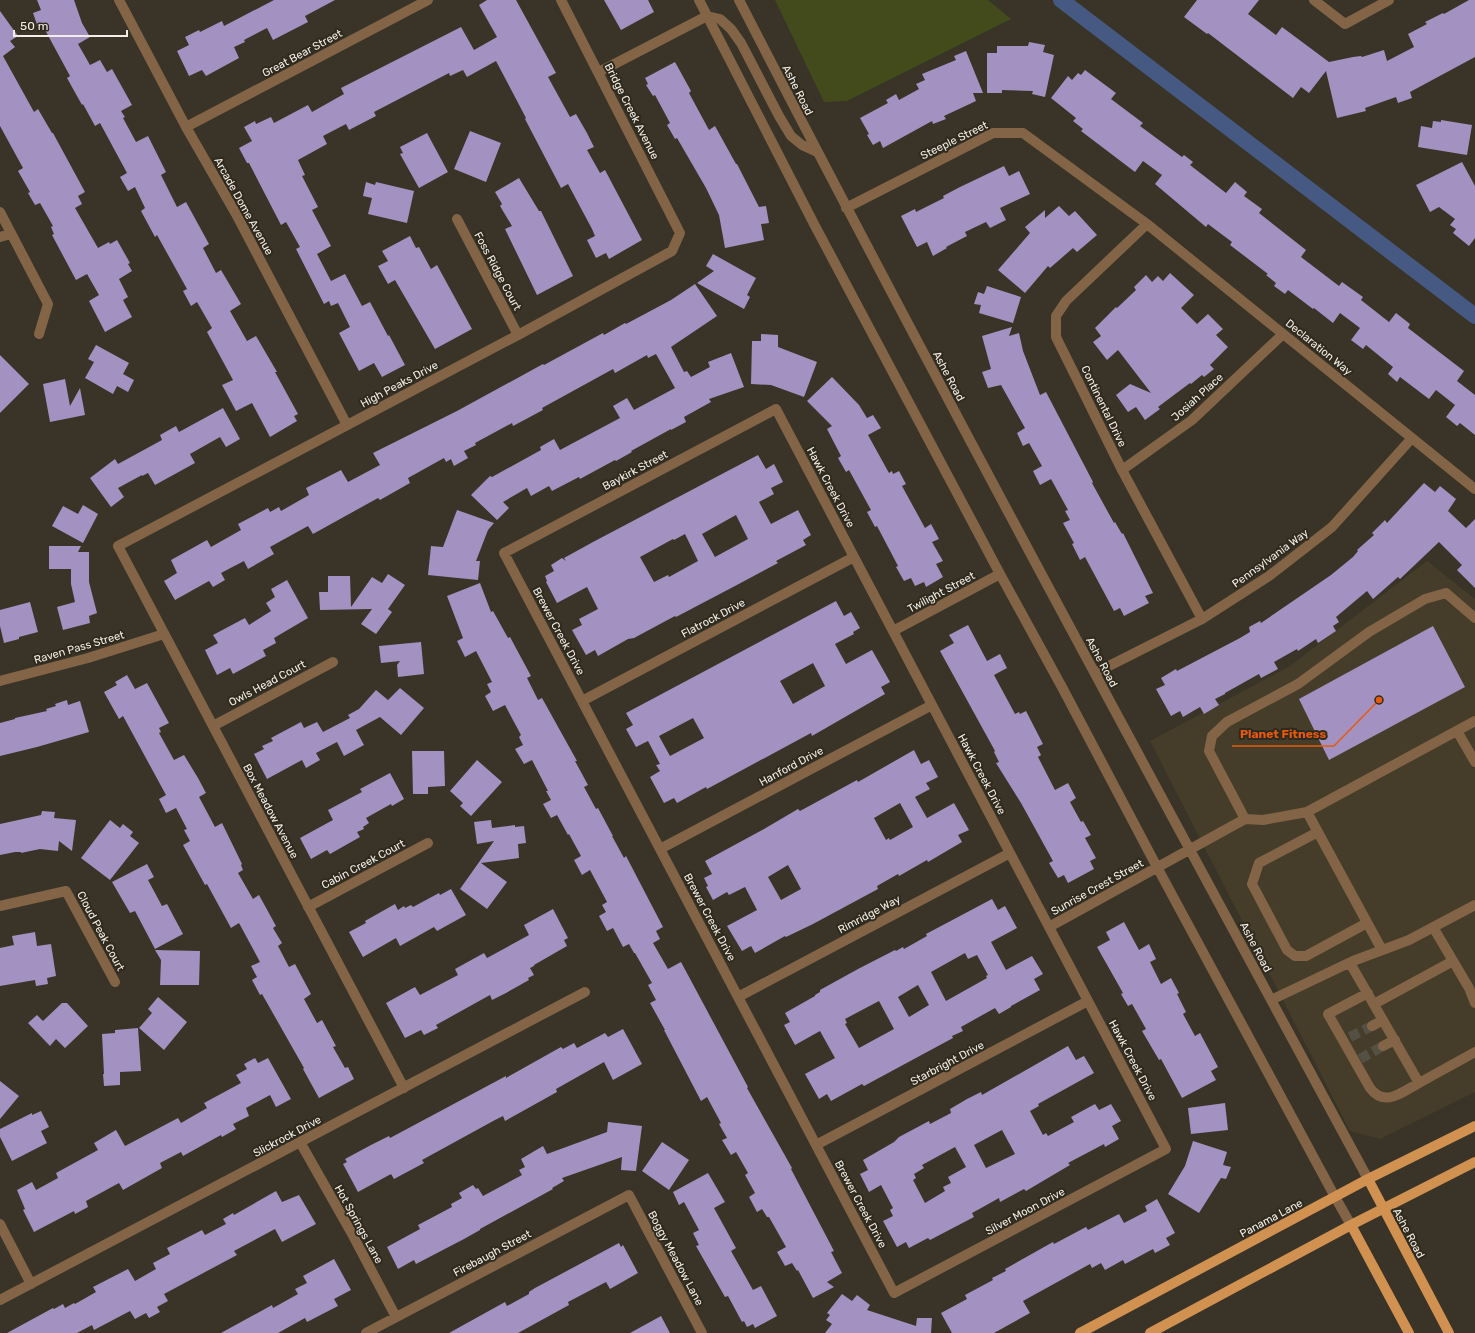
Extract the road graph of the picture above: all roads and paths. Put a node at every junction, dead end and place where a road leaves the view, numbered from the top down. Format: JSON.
{"nodes":[{"id":1,"x":119,"y":0,"type":"edge"},
{"id":2,"x":428,"y":0,"type":"edge"},
{"id":3,"x":561,"y":0,"type":"edge"},
{"id":4,"x":699,"y":0,"type":"edge"},
{"id":5,"x":739,"y":0,"type":"edge"},
{"id":6,"x":1314,"y":0,"type":"edge"},
{"id":7,"x":1389,"y":0,"type":"edge"},
{"id":8,"x":707,"y":16,"type":"junction"},
{"id":9,"x":598,"y":72,"type":"junction"},
{"id":10,"x":186,"y":127,"type":"junction"},
{"id":11,"x":817,"y":152,"type":"junction"},
{"id":12,"x":846,"y":208,"type":"junction"},
{"id":13,"x":0,"y":212,"type":"edge"},
{"id":14,"x":457,"y":219,"type":"dead end"},
{"id":15,"x":1147,"y":224,"type":"junction"},
{"id":16,"x":680,"y":233,"type":"joint"},
{"id":17,"x":11,"y":234,"type":"junction"},
{"id":18,"x":0,"y":237,"type":"edge"},
{"id":19,"x":39,"y":334,"type":"dead end"},
{"id":20,"x":1283,"y":334,"type":"junction"},
{"id":21,"x":518,"y":335,"type":"junction"},
{"id":22,"x":776,"y":409,"type":"joint"},
{"id":23,"x":347,"y":425,"type":"junction"},
{"id":24,"x":1412,"y":438,"type":"junction"},
{"id":25,"x":1122,"y":470,"type":"junction"},
{"id":26,"x":1475,"y":489,"type":"edge"},
{"id":27,"x":118,"y":546,"type":"joint"},
{"id":28,"x":504,"y":553,"type":"joint"},
{"id":29,"x":854,"y":557,"type":"junction"},
{"id":30,"x":1000,"y":574,"type":"junction"},
{"id":31,"x":1475,"y":618,"type":"edge"},
{"id":32,"x":1202,"y":619,"type":"junction"},
{"id":33,"x":893,"y":631,"type":"junction"},
{"id":34,"x":164,"y":634,"type":"junction"},
{"id":35,"x":333,"y":662,"type":"dead end"},
{"id":36,"x":1095,"y":673,"type":"junction"},
{"id":37,"x":0,"y":681,"type":"edge"},
{"id":38,"x":582,"y":701,"type":"junction"},
{"id":39,"x":932,"y":705,"type":"junction"},
{"id":40,"x":1475,"y":721,"type":"edge"},
{"id":41,"x":213,"y":726,"type":"junction"},
{"id":42,"x":1457,"y":731,"type":"junction"},
{"id":43,"x":1475,"y":762,"type":"edge"},
{"id":44,"x":1307,"y":812,"type":"junction"},
{"id":45,"x":1245,"y":819,"type":"junction"},
{"id":46,"x":1318,"y":832,"type":"junction"},
{"id":47,"x":428,"y":844,"type":"dead end"},
{"id":48,"x":660,"y":849,"type":"junction"},
{"id":49,"x":1189,"y":850,"type":"junction"},
{"id":50,"x":1010,"y":853,"type":"junction"},
{"id":51,"x":1157,"y":867,"type":"junction"},
{"id":52,"x":1475,"y":905,"type":"edge"},
{"id":53,"x":0,"y":906,"type":"edge"},
{"id":54,"x":308,"y":907,"type":"junction"},
{"id":55,"x":1367,"y":923,"type":"junction"},
{"id":56,"x":1049,"y":927,"type":"junction"},
{"id":57,"x":1433,"y":927,"type":"junction"},
{"id":58,"x":1382,"y":950,"type":"junction"},
{"id":59,"x":1453,"y":962,"type":"junction"},
{"id":60,"x":1350,"y":963,"type":"junction"},
{"id":61,"x":114,"y":982,"type":"dead end"},
{"id":62,"x":585,"y":992,"type":"dead end"},
{"id":63,"x":1368,"y":993,"type":"junction"},
{"id":64,"x":738,"y":997,"type":"junction"},
{"id":65,"x":1271,"y":1000,"type":"junction"},
{"id":66,"x":1088,"y":1001,"type":"junction"},
{"id":67,"x":1475,"y":1003,"type":"edge"},
{"id":68,"x":1374,"y":1004,"type":"junction"},
{"id":69,"x":1383,"y":1020,"type":"junction"},
{"id":70,"x":1372,"y":1026,"type":"tunnel mouth"},
{"id":71,"x":1395,"y":1040,"type":"junction"},
{"id":72,"x":1383,"y":1046,"type":"tunnel mouth"},
{"id":73,"x":1475,"y":1052,"type":"edge"},
{"id":74,"x":1419,"y":1083,"type":"junction"},
{"id":75,"x":404,"y":1088,"type":"junction"},
{"id":76,"x":1475,"y":1126,"type":"edge"},
{"id":77,"x":300,"y":1142,"type":"junction"},
{"id":78,"x":816,"y":1145,"type":"junction"},
{"id":79,"x":1166,"y":1150,"type":"joint"},
{"id":80,"x":1475,"y":1162,"type":"edge"},
{"id":81,"x":1368,"y":1179,"type":"junction"},
{"id":82,"x":629,"y":1195,"type":"joint"},
{"id":83,"x":1335,"y":1197,"type":"junction"},
{"id":84,"x":1383,"y":1208,"type":"junction"},
{"id":85,"x":0,"y":1224,"type":"edge"},
{"id":86,"x":1352,"y":1225,"type":"junction"},
{"id":87,"x":31,"y":1284,"type":"junction"},
{"id":88,"x":894,"y":1293,"type":"joint"},
{"id":89,"x":0,"y":1300,"type":"edge"},
{"id":90,"x":396,"y":1317,"type":"junction"},
{"id":91,"x":366,"y":1333,"type":"edge"},
{"id":92,"x":702,"y":1333,"type":"edge"},
{"id":93,"x":1080,"y":1333,"type":"edge"},
{"id":94,"x":1150,"y":1333,"type":"edge"},
{"id":95,"x":1408,"y":1333,"type":"edge"},
{"id":96,"x":1449,"y":1333,"type":"edge"}],
"edges":[{"from":1,"to":10,"type":"street","name":"Arcade Dome Avenue"},
{"from":2,"to":10,"type":"street","name":"Great Bear Street"},
{"from":3,"to":9,"type":"street","name":"Bridge Creek Avenue"},
{"from":4,"to":8,"type":"street"},
{"from":5,"to":11,"type":"street","name":"Ashe Road"},
{"from":6,"to":7,"type":"street"},
{"from":8,"to":9,"type":"street"},
{"from":8,"to":11,"type":"street"},
{"from":8,"to":30,"type":"street"},
{"from":9,"to":16,"type":"street","name":"Bridge Creek Avenue"},
{"from":10,"to":23,"type":"street","name":"Arcade Dome Avenue"},
{"from":11,"to":12,"type":"street","name":"Ashe Road"},
{"from":12,"to":15,"type":"street","name":"Steeple Street"},
{"from":12,"to":36,"type":"street","name":"Ashe Road"},
{"from":13,"to":17,"type":"street"},
{"from":14,"to":21,"type":"street","name":"Foss Ridge Court"},
{"from":15,"to":20,"type":"street","name":"Declaration Way"},
{"from":15,"to":25,"type":"street","name":"Continental Drive"},
{"from":16,"to":21,"type":"street","name":"High Peaks Drive"},
{"from":17,"to":18,"type":"street"},
{"from":17,"to":19,"type":"street"},
{"from":20,"to":24,"type":"street","name":"Declaration Way"},
{"from":20,"to":25,"type":"street","name":"Josiah Place"},
{"from":21,"to":23,"type":"street","name":"High Peaks Drive"},
{"from":22,"to":28,"type":"street","name":"Baykirk Street"},
{"from":22,"to":29,"type":"street","name":"Hawk Creek Drive"},
{"from":23,"to":27,"type":"street","name":"High Peaks Drive"},
{"from":24,"to":26,"type":"street","name":"Declaration Way"},
{"from":24,"to":32,"type":"street","name":"Pennsylvania Way"},
{"from":25,"to":32,"type":"street","name":"Continental Drive"},
{"from":27,"to":34,"type":"street","name":"Box Meadow Avenue"},
{"from":28,"to":38,"type":"street","name":"Brewer Creek Drive"},
{"from":29,"to":33,"type":"street","name":"Hawk Creek Drive"},
{"from":29,"to":38,"type":"street","name":"Flatrock Drive"},
{"from":30,"to":33,"type":"street","name":"Twilight Street"},
{"from":30,"to":51,"type":"street"},
{"from":31,"to":45,"type":"street"},
{"from":32,"to":36,"type":"street","name":"Pennsylvania Way"},
{"from":33,"to":39,"type":"street","name":"Hawk Creek Drive"},
{"from":34,"to":37,"type":"street","name":"Raven Pass Street"},
{"from":34,"to":41,"type":"street","name":"Box Meadow Avenue"},
{"from":35,"to":41,"type":"street","name":"Owls Head Court"},
{"from":36,"to":49,"type":"street","name":"Ashe Road"},
{"from":38,"to":48,"type":"street","name":"Brewer Creek Drive"},
{"from":39,"to":48,"type":"street","name":"Hanford Drive"},
{"from":39,"to":50,"type":"street","name":"Hawk Creek Drive"},
{"from":40,"to":42,"type":"street"},
{"from":41,"to":54,"type":"street","name":"Box Meadow Avenue"},
{"from":42,"to":43,"type":"street"},
{"from":42,"to":44,"type":"street"},
{"from":44,"to":45,"type":"street"},
{"from":44,"to":46,"type":"street"},
{"from":45,"to":49,"type":"street","name":"Sunrise Crest Street"},
{"from":46,"to":55,"type":"street"},
{"from":46,"to":55,"type":"street"},
{"from":47,"to":54,"type":"street","name":"Cabin Creek Court"},
{"from":48,"to":64,"type":"street","name":"Brewer Creek Drive"},
{"from":49,"to":51,"type":"street","name":"Sunrise Crest Street"},
{"from":49,"to":65,"type":"street","name":"Ashe Road"},
{"from":50,"to":56,"type":"street","name":"Hawk Creek Drive"},
{"from":50,"to":64,"type":"street","name":"Rimridge Way"},
{"from":51,"to":56,"type":"street","name":"Sunrise Crest Street"},
{"from":51,"to":83,"type":"street"},
{"from":52,"to":57,"type":"street"},
{"from":53,"to":61,"type":"street","name":"Cloud Peak Court"},
{"from":54,"to":75,"type":"street","name":"Box Meadow Avenue"},
{"from":55,"to":58,"type":"street"},
{"from":56,"to":66,"type":"street","name":"Hawk Creek Drive"},
{"from":57,"to":58,"type":"street"},
{"from":57,"to":59,"type":"street"},
{"from":58,"to":60,"type":"street"},
{"from":59,"to":67,"type":"street"},
{"from":59,"to":68,"type":"street"},
{"from":60,"to":63,"type":"street"},
{"from":60,"to":65,"type":"street"},
{"from":62,"to":75,"type":"street","name":"Slickrock Drive"},
{"from":63,"to":68,"type":"street"},
{"from":63,"to":74,"type":"street"},
{"from":64,"to":78,"type":"street","name":"Brewer Creek Drive"},
{"from":65,"to":81,"type":"street","name":"Ashe Road"},
{"from":66,"to":78,"type":"street","name":"Starbright Drive"},
{"from":66,"to":79,"type":"street","name":"Hawk Creek Drive"},
{"from":68,"to":69,"type":"street"},
{"from":69,"to":70,"type":"street"},
{"from":69,"to":71,"type":"street"},
{"from":71,"to":72,"type":"street"},
{"from":71,"to":74,"type":"street"},
{"from":73,"to":74,"type":"street"},
{"from":75,"to":77,"type":"street","name":"Slickrock Drive"},
{"from":76,"to":81,"type":"main road","name":"Panama Lane"},
{"from":77,"to":87,"type":"street","name":"Slickrock Drive"},
{"from":77,"to":90,"type":"street","name":"Hot Springs Lane"},
{"from":78,"to":88,"type":"street","name":"Brewer Creek Drive"},
{"from":79,"to":88,"type":"street","name":"Silver Moon Drive"},
{"from":80,"to":84,"type":"main road"},
{"from":81,"to":83,"type":"main road","name":"Panama Lane"},
{"from":81,"to":84,"type":"main road","name":"Ashe Road"},
{"from":82,"to":90,"type":"street","name":"Firebaugh Street"},
{"from":82,"to":92,"type":"street","name":"Boggy Meadow Lane"},
{"from":83,"to":86,"type":"street"},
{"from":83,"to":93,"type":"main road","name":"Panama Lane"},
{"from":84,"to":86,"type":"main road"},
{"from":84,"to":96,"type":"main road","name":"Ashe Road"},
{"from":85,"to":87,"type":"street"},
{"from":86,"to":94,"type":"main road"},
{"from":86,"to":95,"type":"main road"},
{"from":87,"to":89,"type":"street","name":"Slickrock Drive"},
{"from":90,"to":91,"type":"street","name":"Firebaugh Street"}]}
